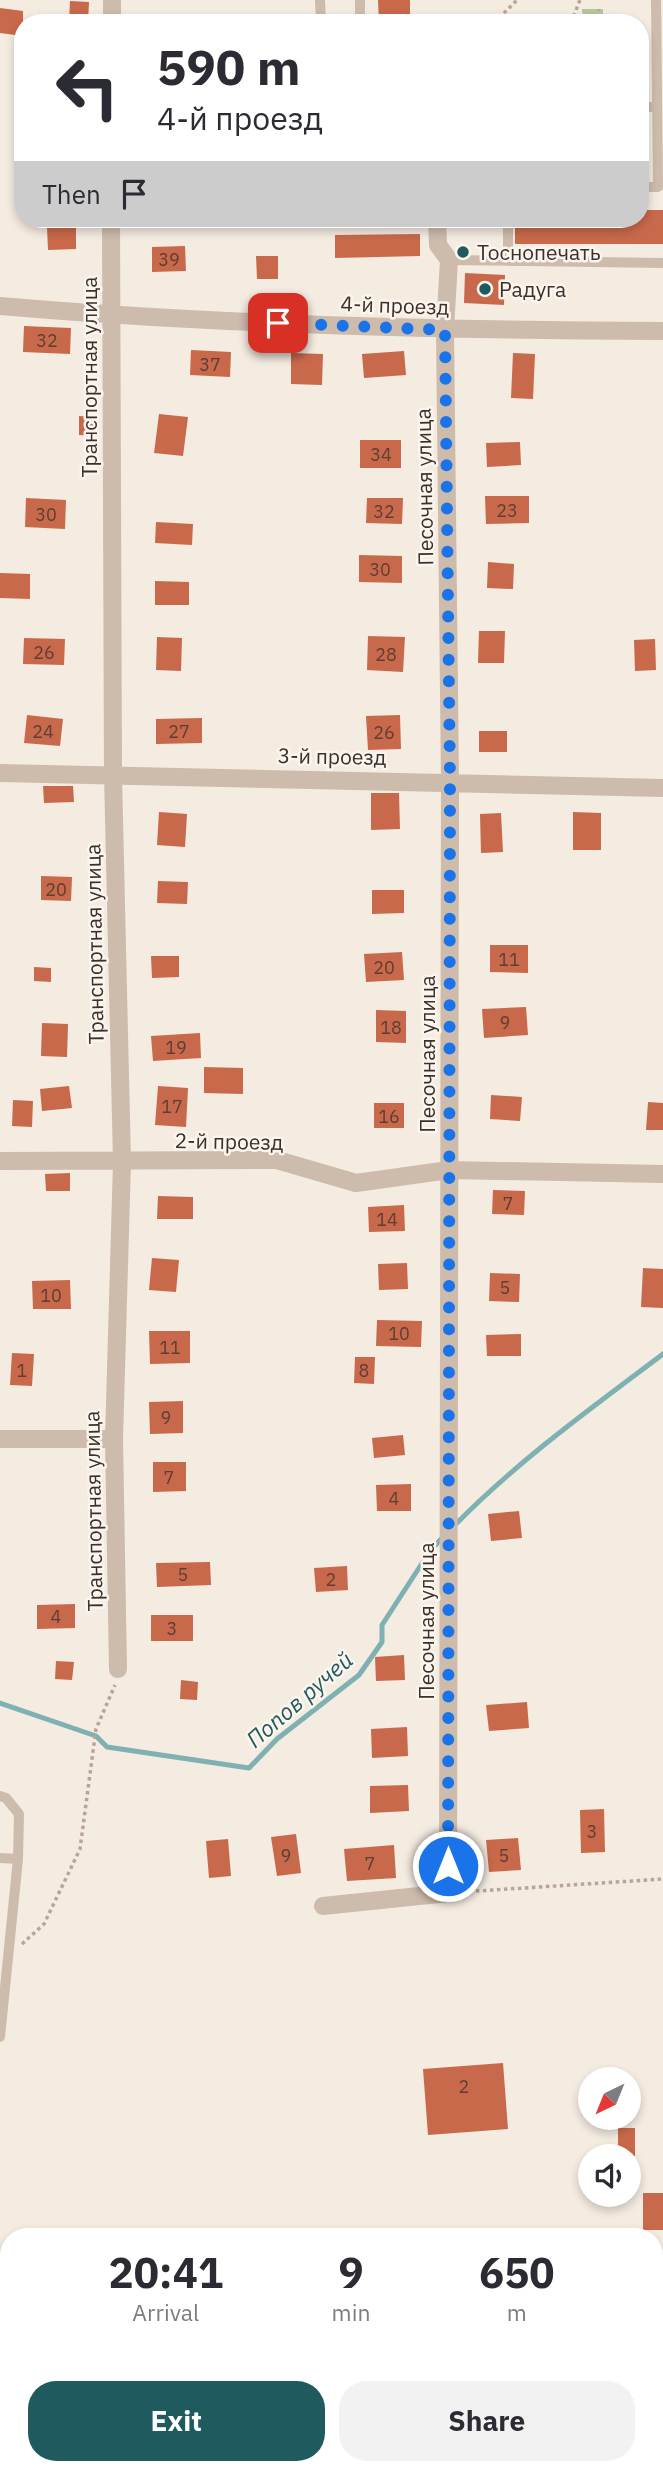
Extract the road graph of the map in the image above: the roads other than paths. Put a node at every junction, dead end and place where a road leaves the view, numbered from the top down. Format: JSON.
{"nodes":[{"id":1,"x":656,"y":0,"type":"edge"},
{"id":2,"x":649,"y":107,"type":"edge"},
{"id":3,"x":657,"y":107,"type":"junction"},
{"id":4,"x":649,"y":187,"type":"edge"},
{"id":5,"x":111,"y":228,"type":"edge"},
{"id":6,"x":437,"y":228,"type":"edge"},
{"id":7,"x":508,"y":228,"type":"edge"},
{"id":8,"x":449,"y":260,"type":"junction"},
{"id":9,"x":508,"y":261,"type":"junction"},
{"id":10,"x":663,"y":263,"type":"edge"},
{"id":11,"x":0,"y":306,"type":"edge"},
{"id":12,"x":111,"y":316,"type":"junction"},
{"id":13,"x":445,"y":330,"type":"junction"},
{"id":14,"x":663,"y":331,"type":"edge"},
{"id":15,"x":0,"y":773,"type":"edge"},
{"id":16,"x":113,"y":775,"type":"junction"},
{"id":17,"x":450,"y":782,"type":"junction"},
{"id":18,"x":663,"y":788,"type":"edge"},
{"id":19,"x":0,"y":1161,"type":"edge"},
{"id":20,"x":122,"y":1162,"type":"junction"},
{"id":21,"x":449,"y":1170,"type":"junction"},
{"id":22,"x":663,"y":1174,"type":"edge"},
{"id":23,"x":0,"y":1439,"type":"edge"},
{"id":24,"x":114,"y":1439,"type":"junction"},
{"id":25,"x":118,"y":1669,"type":"road end"},
{"id":26,"x":0,"y":1796,"type":"edge"},
{"id":27,"x":0,"y":1858,"type":"edge"},
{"id":28,"x":18,"y":1859,"type":"junction"},
{"id":29,"x":323,"y":1906,"type":"dead end"},
{"id":30,"x":0,"y":2037,"type":"edge"}],
"edges":[{"from":1,"to":3,"type":"lane"},
{"from":2,"to":3,"type":"lane"},
{"from":3,"to":4,"type":"lane"},
{"from":5,"to":12,"type":"street","name":"Транспортная улица"},
{"from":6,"to":8,"type":"street","name":"Песочная улица"},
{"from":7,"to":9,"type":"lane"},
{"from":8,"to":9,"type":"lane"},
{"from":8,"to":13,"type":"street","name":"Песочная улица"},
{"from":9,"to":10,"type":"lane"},
{"from":11,"to":12,"type":"street","name":"4-й проезд"},
{"from":12,"to":13,"type":"street","name":"4-й проезд"},
{"from":12,"to":16,"type":"street","name":"Транспортная улица"},
{"from":13,"to":14,"type":"street","name":"4-й проезд"},
{"from":13,"to":17,"type":"street","name":"Песочная улица"},
{"from":15,"to":16,"type":"street","name":"3-й проезд"},
{"from":16,"to":17,"type":"street","name":"3-й проезд"},
{"from":16,"to":20,"type":"street","name":"Транспортная улица"},
{"from":17,"to":18,"type":"street","name":"3-й проезд"},
{"from":17,"to":21,"type":"street","name":"Песочная улица"},
{"from":19,"to":20,"type":"street","name":"2-й проезд"},
{"from":20,"to":21,"type":"street","name":"2-й проезд"},
{"from":20,"to":24,"type":"street","name":"Транспортная улица"},
{"from":21,"to":22,"type":"street","name":"2-й проезд"},
{"from":21,"to":29,"type":"street","name":"Песочная улица"},
{"from":23,"to":24,"type":"street"},
{"from":24,"to":25,"type":"street","name":"Транспортная улица"},
{"from":26,"to":28,"type":"lane"},
{"from":27,"to":28,"type":"lane"},
{"from":28,"to":30,"type":"lane"}]}
